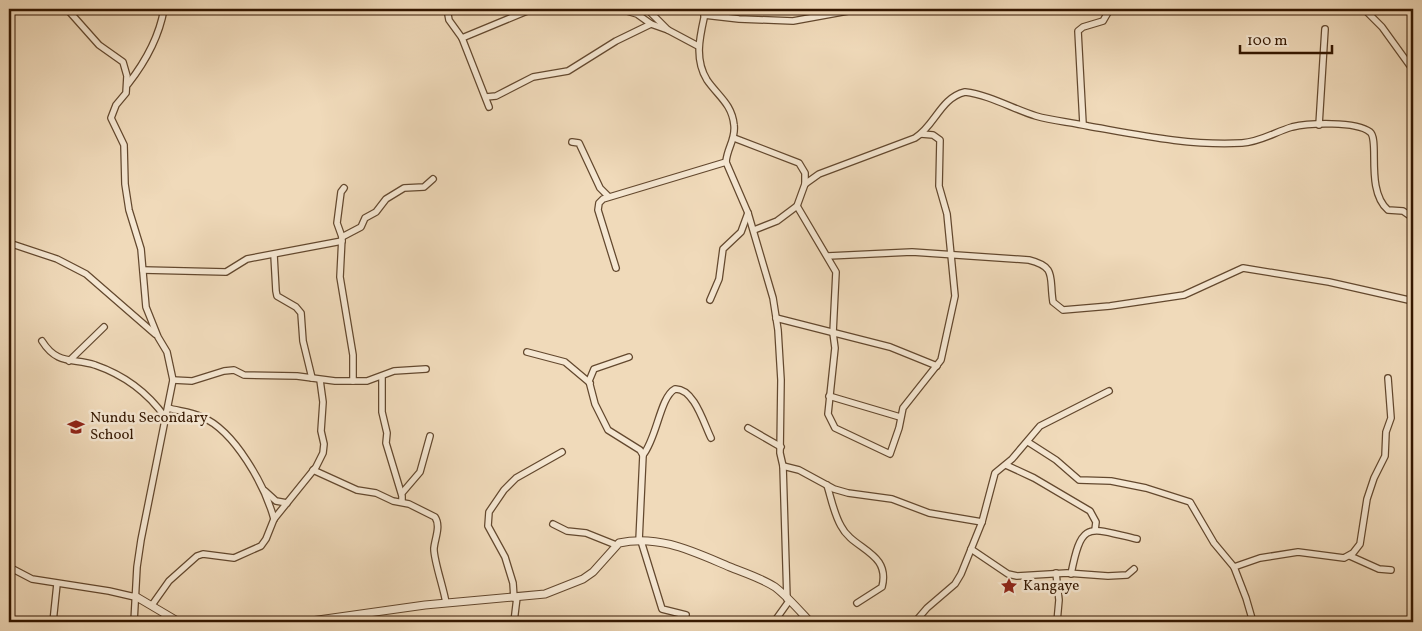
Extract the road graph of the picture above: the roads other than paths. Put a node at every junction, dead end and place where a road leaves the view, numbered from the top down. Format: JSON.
{"nodes":[{"id":1,"x":67,"y":9,"type":"edge"},
{"id":2,"x":164,"y":9,"type":"edge"},
{"id":3,"x":447,"y":9,"type":"edge"},
{"id":4,"x":532,"y":9,"type":"edge"},
{"id":5,"x":620,"y":9,"type":"edge"},
{"id":6,"x":648,"y":9,"type":"edge"},
{"id":7,"x":859,"y":9,"type":"edge"},
{"id":8,"x":1110,"y":9,"type":"edge"},
{"id":9,"x":1364,"y":9,"type":"edge"},
{"id":10,"x":705,"y":12,"type":"edge"},
{"id":11,"x":651,"y":24,"type":"junction"},
{"id":12,"x":1326,"y":29,"type":"dead end"},
{"id":13,"x":668,"y":30,"type":"junction"},
{"id":14,"x":462,"y":38,"type":"junction"},
{"id":15,"x":698,"y":46,"type":"junction"},
{"id":16,"x":1413,"y":70,"type":"edge"},
{"id":17,"x":128,"y":84,"type":"junction"},
{"id":18,"x":486,"y":97,"type":"junction"},
{"id":19,"x":489,"y":107,"type":"dead end"},
{"id":20,"x":1083,"y":124,"type":"junction"},
{"id":21,"x":1319,"y":125,"type":"junction"},
{"id":22,"x":921,"y":134,"type":"junction"},
{"id":23,"x":734,"y":138,"type":"junction"},
{"id":24,"x":572,"y":142,"type":"dead end"},
{"id":25,"x":726,"y":162,"type":"junction"},
{"id":26,"x":433,"y":179,"type":"dead end"},
{"id":27,"x":805,"y":184,"type":"junction"},
{"id":28,"x":344,"y":188,"type":"dead end"},
{"id":29,"x":608,"y":196,"type":"junction"},
{"id":30,"x":797,"y":206,"type":"junction"},
{"id":31,"x":748,"y":213,"type":"junction"},
{"id":32,"x":1413,"y":218,"type":"edge"},
{"id":33,"x":754,"y":230,"type":"junction"},
{"id":34,"x":342,"y":239,"type":"junction"},
{"id":35,"x":9,"y":243,"type":"edge"},
{"id":36,"x":274,"y":255,"type":"junction"},
{"id":37,"x":951,"y":255,"type":"junction"},
{"id":38,"x":828,"y":256,"type":"junction"},
{"id":39,"x":616,"y":268,"type":"dead end"},
{"id":40,"x":143,"y":270,"type":"junction"},
{"id":41,"x":710,"y":300,"type":"dead end"},
{"id":42,"x":1413,"y":301,"type":"edge"},
{"id":43,"x":776,"y":318,"type":"junction"},
{"id":44,"x":104,"y":327,"type":"dead end"},
{"id":45,"x":834,"y":332,"type":"junction"},
{"id":46,"x":158,"y":337,"type":"junction"},
{"id":47,"x":42,"y":341,"type":"dead end"},
{"id":48,"x":527,"y":352,"type":"dead end"},
{"id":49,"x":629,"y":357,"type":"dead end"},
{"id":50,"x":70,"y":361,"type":"junction"},
{"id":51,"x":937,"y":366,"type":"junction"},
{"id":52,"x":426,"y":369,"type":"dead end"},
{"id":53,"x":382,"y":377,"type":"junction"},
{"id":54,"x":312,"y":378,"type":"junction"},
{"id":55,"x":1388,"y":378,"type":"dead end"},
{"id":56,"x":173,"y":380,"type":"junction"},
{"id":57,"x":320,"y":380,"type":"junction"},
{"id":58,"x":353,"y":381,"type":"junction"},
{"id":59,"x":590,"y":384,"type":"junction"},
{"id":60,"x":1109,"y":391,"type":"dead end"},
{"id":61,"x":829,"y":396,"type":"junction"},
{"id":62,"x":168,"y":408,"type":"junction"},
{"id":63,"x":165,"y":417,"type":"junction"},
{"id":64,"x":900,"y":417,"type":"junction"},
{"id":65,"x":748,"y":428,"type":"dead end"},
{"id":66,"x":430,"y":436,"type":"dead end"},
{"id":67,"x":711,"y":438,"type":"dead end"},
{"id":68,"x":1028,"y":442,"type":"junction"},
{"id":69,"x":781,"y":447,"type":"junction"},
{"id":70,"x":562,"y":452,"type":"dead end"},
{"id":71,"x":643,"y":455,"type":"junction"},
{"id":72,"x":1006,"y":465,"type":"junction"},
{"id":73,"x":783,"y":466,"type":"junction"},
{"id":74,"x":313,"y":470,"type":"junction"},
{"id":75,"x":827,"y":485,"type":"junction"},
{"id":76,"x":263,"y":490,"type":"junction"},
{"id":77,"x":402,"y":494,"type":"junction"},
{"id":78,"x":402,"y":502,"type":"junction"},
{"id":79,"x":287,"y":503,"type":"junction"},
{"id":80,"x":274,"y":519,"type":"junction"},
{"id":81,"x":982,"y":522,"type":"junction"},
{"id":82,"x":553,"y":524,"type":"dead end"},
{"id":83,"x":1096,"y":530,"type":"junction"},
{"id":84,"x":1137,"y":539,"type":"dead end"},
{"id":85,"x":640,"y":541,"type":"junction"},
{"id":86,"x":616,"y":545,"type":"junction"},
{"id":87,"x":971,"y":549,"type":"junction"},
{"id":88,"x":1350,"y":556,"type":"junction"},
{"id":89,"x":9,"y":567,"type":"edge"},
{"id":90,"x":1234,"y":567,"type":"junction"},
{"id":91,"x":1134,"y":569,"type":"dead end"},
{"id":92,"x":1391,"y":570,"type":"dead end"},
{"id":93,"x":1056,"y":574,"type":"junction"},
{"id":94,"x":1071,"y":574,"type":"junction"},
{"id":95,"x":57,"y":584,"type":"junction"},
{"id":96,"x":135,"y":597,"type":"junction"},
{"id":97,"x":515,"y":597,"type":"junction"},
{"id":98,"x":788,"y":600,"type":"junction"},
{"id":99,"x":446,"y":603,"type":"junction"},
{"id":100,"x":857,"y":603,"type":"dead end"},
{"id":101,"x":152,"y":605,"type":"junction"},
{"id":102,"x":686,"y":615,"type":"dead end"},
{"id":103,"x":53,"y":622,"type":"edge"},
{"id":104,"x":134,"y":622,"type":"edge"},
{"id":105,"x":179,"y":622,"type":"edge"},
{"id":106,"x":304,"y":622,"type":"edge"},
{"id":107,"x":514,"y":622,"type":"edge"},
{"id":108,"x":774,"y":622,"type":"edge"},
{"id":109,"x":810,"y":622,"type":"edge"},
{"id":110,"x":915,"y":622,"type":"edge"},
{"id":111,"x":1057,"y":622,"type":"edge"},
{"id":112,"x":1253,"y":622,"type":"edge"}],
"edges":[{"from":1,"to":17,"type":"street"},
{"from":2,"to":17,"type":"street"},
{"from":3,"to":14,"type":"street"},
{"from":4,"to":14,"type":"street"},
{"from":5,"to":11,"type":"street"},
{"from":6,"to":13,"type":"street"},
{"from":7,"to":10,"type":"street"},
{"from":8,"to":20,"type":"street"},
{"from":9,"to":16,"type":"street"},
{"from":10,"to":15,"type":"street"},
{"from":11,"to":13,"type":"street"},
{"from":11,"to":18,"type":"street"},
{"from":12,"to":21,"type":"street"},
{"from":13,"to":15,"type":"street"},
{"from":14,"to":18,"type":"street"},
{"from":15,"to":23,"type":"street"},
{"from":17,"to":40,"type":"street"},
{"from":18,"to":19,"type":"street"},
{"from":20,"to":21,"type":"street"},
{"from":20,"to":22,"type":"street"},
{"from":21,"to":32,"type":"street"},
{"from":22,"to":27,"type":"street"},
{"from":22,"to":37,"type":"street"},
{"from":23,"to":25,"type":"street"},
{"from":23,"to":27,"type":"street"},
{"from":24,"to":29,"type":"street"},
{"from":25,"to":29,"type":"street"},
{"from":25,"to":31,"type":"street"},
{"from":26,"to":34,"type":"street"},
{"from":27,"to":30,"type":"street"},
{"from":28,"to":34,"type":"street"},
{"from":29,"to":39,"type":"street"},
{"from":30,"to":33,"type":"street"},
{"from":30,"to":38,"type":"street"},
{"from":31,"to":33,"type":"street"},
{"from":31,"to":41,"type":"street"},
{"from":33,"to":43,"type":"street"},
{"from":34,"to":36,"type":"street"},
{"from":34,"to":58,"type":"street"},
{"from":35,"to":46,"type":"street"},
{"from":36,"to":40,"type":"street"},
{"from":36,"to":54,"type":"street"},
{"from":37,"to":38,"type":"street"},
{"from":37,"to":42,"type":"street"},
{"from":37,"to":51,"type":"street"},
{"from":38,"to":45,"type":"street"},
{"from":40,"to":46,"type":"street"},
{"from":43,"to":45,"type":"street"},
{"from":43,"to":69,"type":"street"},
{"from":44,"to":50,"type":"street"},
{"from":45,"to":51,"type":"street"},
{"from":45,"to":61,"type":"street"},
{"from":46,"to":56,"type":"street"},
{"from":47,"to":50,"type":"street"},
{"from":48,"to":59,"type":"street"},
{"from":49,"to":59,"type":"street"},
{"from":50,"to":63,"type":"street"},
{"from":51,"to":64,"type":"street"},
{"from":52,"to":53,"type":"street"},
{"from":53,"to":58,"type":"street"},
{"from":53,"to":77,"type":"street"},
{"from":54,"to":56,"type":"street"},
{"from":54,"to":57,"type":"street"},
{"from":55,"to":88,"type":"street"},
{"from":56,"to":62,"type":"street"},
{"from":57,"to":58,"type":"street"},
{"from":57,"to":74,"type":"street"},
{"from":59,"to":71,"type":"street"},
{"from":60,"to":68,"type":"street"},
{"from":61,"to":64,"type":"street"},
{"from":61,"to":64,"type":"street"},
{"from":62,"to":63,"type":"street"},
{"from":62,"to":76,"type":"street"},
{"from":63,"to":96,"type":"street"},
{"from":65,"to":69,"type":"street"},
{"from":66,"to":77,"type":"street"},
{"from":67,"to":71,"type":"street"},
{"from":68,"to":72,"type":"street"},
{"from":68,"to":90,"type":"street"},
{"from":69,"to":73,"type":"street"},
{"from":70,"to":97,"type":"street"},
{"from":71,"to":85,"type":"street"},
{"from":72,"to":81,"type":"street"},
{"from":72,"to":83,"type":"street"},
{"from":73,"to":75,"type":"street"},
{"from":73,"to":98,"type":"street"},
{"from":74,"to":78,"type":"street"},
{"from":74,"to":79,"type":"street"},
{"from":75,"to":81,"type":"street"},
{"from":75,"to":100,"type":"street"},
{"from":76,"to":79,"type":"street"},
{"from":76,"to":80,"type":"street"},
{"from":77,"to":78,"type":"street"},
{"from":78,"to":99,"type":"street"},
{"from":79,"to":80,"type":"street"},
{"from":80,"to":101,"type":"street"},
{"from":81,"to":87,"type":"street"},
{"from":82,"to":86,"type":"street"},
{"from":83,"to":84,"type":"street"},
{"from":83,"to":94,"type":"street"},
{"from":85,"to":86,"type":"street"},
{"from":85,"to":98,"type":"street"},
{"from":85,"to":102,"type":"street"},
{"from":86,"to":97,"type":"street"},
{"from":87,"to":93,"type":"street"},
{"from":87,"to":110,"type":"street"},
{"from":88,"to":90,"type":"street"},
{"from":88,"to":92,"type":"street"},
{"from":89,"to":95,"type":"street"},
{"from":90,"to":112,"type":"street"},
{"from":91,"to":94,"type":"street"},
{"from":93,"to":94,"type":"street"},
{"from":93,"to":111,"type":"street"},
{"from":95,"to":96,"type":"street"},
{"from":95,"to":103,"type":"street"},
{"from":96,"to":101,"type":"street"},
{"from":96,"to":104,"type":"street"},
{"from":97,"to":99,"type":"street"},
{"from":97,"to":107,"type":"street"},
{"from":98,"to":108,"type":"street"},
{"from":98,"to":109,"type":"street"},
{"from":99,"to":106,"type":"street"},
{"from":101,"to":105,"type":"street"}]}
